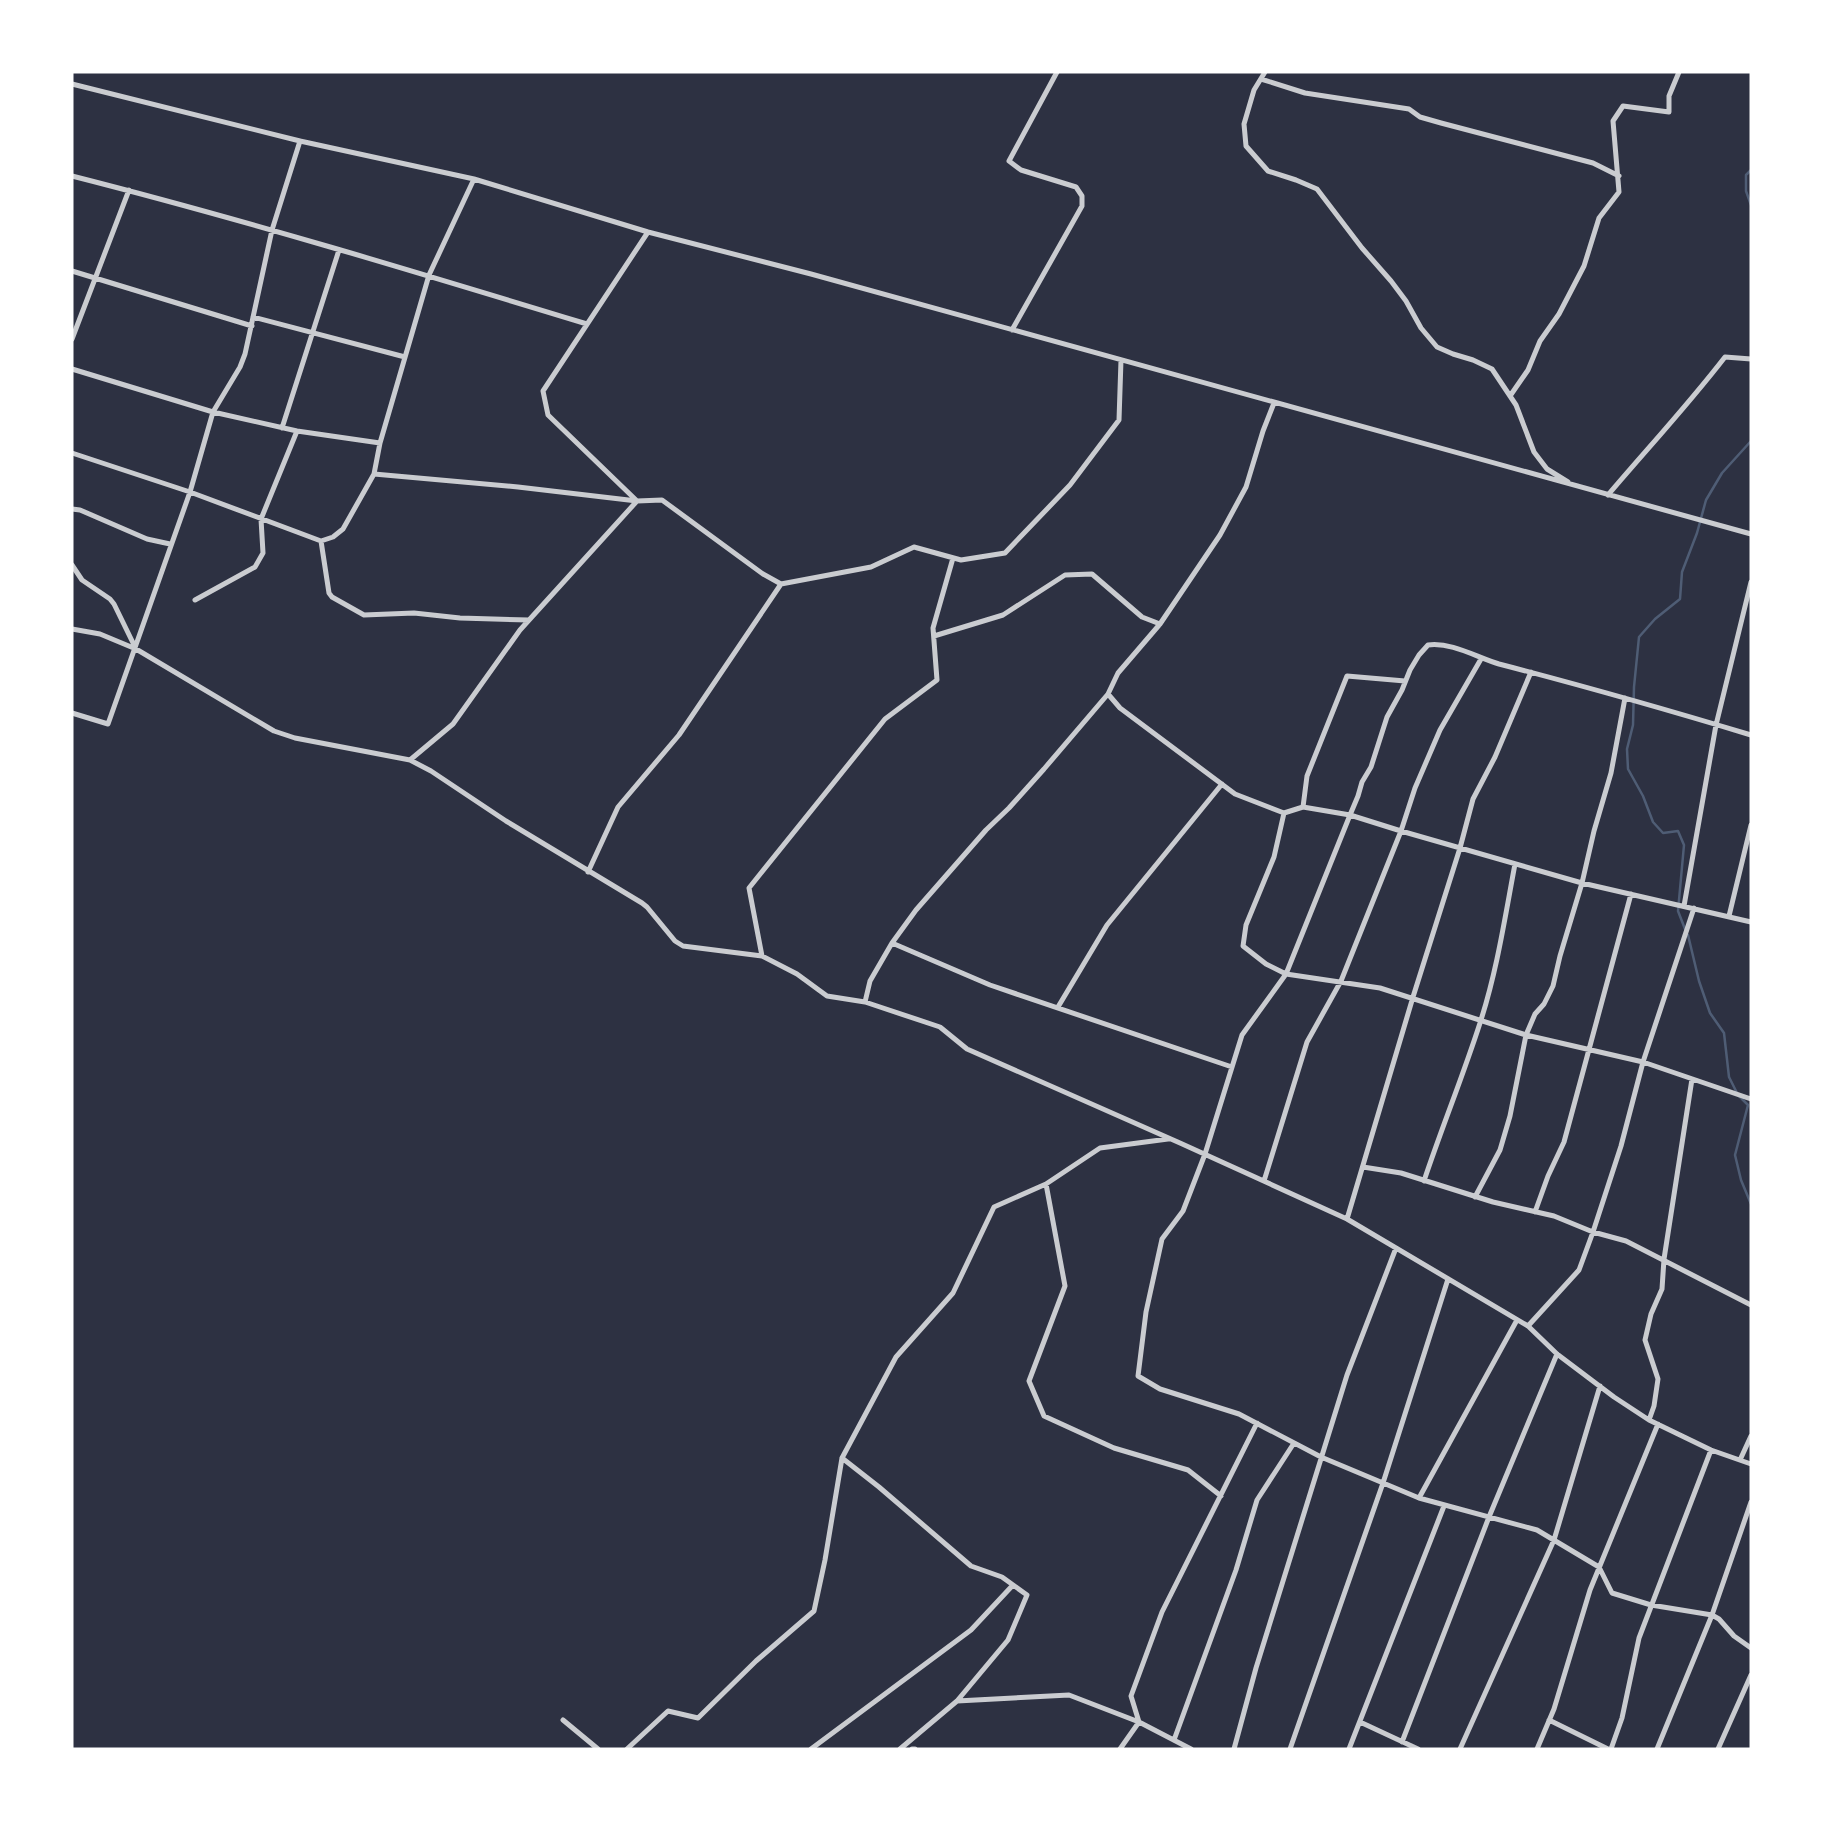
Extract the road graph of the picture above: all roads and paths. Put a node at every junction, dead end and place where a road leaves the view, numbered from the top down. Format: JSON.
{"nodes":[{"id":1,"x":1057,"y":72,"type":"edge"},
{"id":2,"x":1265,"y":72,"type":"edge"},
{"id":3,"x":1679,"y":72,"type":"edge"},
{"id":4,"x":1261,"y":79,"type":"junction"},
{"id":5,"x":72,"y":84,"type":"edge"},
{"id":6,"x":300,"y":141,"type":"junction"},
{"id":7,"x":72,"y":176,"type":"edge"},
{"id":8,"x":1619,"y":176,"type":"junction"},
{"id":9,"x":474,"y":178,"type":"junction"},
{"id":10,"x":129,"y":190,"type":"junction"},
{"id":11,"x":272,"y":230,"type":"junction"},
{"id":12,"x":648,"y":232,"type":"junction"},
{"id":13,"x":339,"y":250,"type":"junction"},
{"id":14,"x":72,"y":271,"type":"edge"},
{"id":15,"x":429,"y":275,"type":"junction"},
{"id":16,"x":95,"y":278,"type":"junction"},
{"id":17,"x":253,"y":317,"type":"junction"},
{"id":18,"x":587,"y":324,"type":"junction"},
{"id":19,"x":251,"y":326,"type":"junction"},
{"id":20,"x":1012,"y":330,"type":"junction"},
{"id":21,"x":313,"y":333,"type":"junction"},
{"id":22,"x":72,"y":339,"type":"edge"},
{"id":23,"x":405,"y":357,"type":"junction"},
{"id":24,"x":1751,"y":359,"type":"edge"},
{"id":25,"x":1121,"y":360,"type":"junction"},
{"id":26,"x":72,"y":369,"type":"edge"},
{"id":27,"x":1510,"y":396,"type":"junction"},
{"id":28,"x":1275,"y":402,"type":"junction"},
{"id":29,"x":213,"y":412,"type":"junction"},
{"id":30,"x":282,"y":428,"type":"junction"},
{"id":31,"x":297,"y":431,"type":"junction"},
{"id":32,"x":380,"y":443,"type":"junction"},
{"id":33,"x":72,"y":453,"type":"edge"},
{"id":34,"x":374,"y":474,"type":"junction"},
{"id":35,"x":1574,"y":485,"type":"junction"},
{"id":36,"x":190,"y":492,"type":"junction"},
{"id":37,"x":1608,"y":495,"type":"junction"},
{"id":38,"x":637,"y":501,"type":"junction"},
{"id":39,"x":72,"y":509,"type":"edge"},
{"id":40,"x":261,"y":519,"type":"junction"},
{"id":41,"x":1751,"y":534,"type":"edge"},
{"id":42,"x":321,"y":541,"type":"junction"},
{"id":43,"x":170,"y":544,"type":"junction"},
{"id":44,"x":953,"y":558,"type":"junction"},
{"id":45,"x":72,"y":565,"type":"edge"},
{"id":46,"x":1751,"y":582,"type":"edge"},
{"id":47,"x":781,"y":584,"type":"junction"},
{"id":48,"x":195,"y":600,"type":"dead end"},
{"id":49,"x":529,"y":620,"type":"junction"},
{"id":50,"x":1160,"y":624,"type":"junction"},
{"id":51,"x":72,"y":629,"type":"edge"},
{"id":52,"x":934,"y":636,"type":"junction"},
{"id":53,"x":136,"y":649,"type":"junction"},
{"id":54,"x":1481,"y":659,"type":"junction"},
{"id":55,"x":1531,"y":672,"type":"junction"},
{"id":56,"x":1405,"y":681,"type":"junction"},
{"id":57,"x":1108,"y":694,"type":"junction"},
{"id":58,"x":1625,"y":698,"type":"junction"},
{"id":59,"x":72,"y":713,"type":"edge"},
{"id":60,"x":1716,"y":725,"type":"junction"},
{"id":61,"x":1751,"y":735,"type":"edge"},
{"id":62,"x":410,"y":760,"type":"junction"},
{"id":63,"x":1222,"y":785,"type":"junction"},
{"id":64,"x":1303,"y":807,"type":"junction"},
{"id":65,"x":1284,"y":813,"type":"junction"},
{"id":66,"x":1350,"y":814,"type":"junction"},
{"id":67,"x":1751,"y":825,"type":"edge"},
{"id":68,"x":1401,"y":831,"type":"junction"},
{"id":69,"x":1460,"y":848,"type":"junction"},
{"id":70,"x":1515,"y":864,"type":"junction"},
{"id":71,"x":589,"y":872,"type":"junction"},
{"id":72,"x":1582,"y":883,"type":"junction"},
{"id":73,"x":1631,"y":894,"type":"junction"},
{"id":74,"x":1684,"y":906,"type":"junction"},
{"id":75,"x":1695,"y":908,"type":"junction"},
{"id":76,"x":1729,"y":916,"type":"junction"},
{"id":77,"x":1751,"y":922,"type":"edge"},
{"id":78,"x":892,"y":943,"type":"junction"},
{"id":79,"x":762,"y":956,"type":"junction"},
{"id":80,"x":1286,"y":974,"type":"junction"},
{"id":81,"x":1341,"y":981,"type":"junction"},
{"id":82,"x":1413,"y":997,"type":"junction"},
{"id":83,"x":864,"y":1002,"type":"junction"},
{"id":84,"x":1058,"y":1007,"type":"junction"},
{"id":85,"x":1481,"y":1021,"type":"junction"},
{"id":86,"x":1526,"y":1035,"type":"junction"},
{"id":87,"x":1588,"y":1051,"type":"junction"},
{"id":88,"x":1643,"y":1062,"type":"junction"},
{"id":89,"x":1232,"y":1067,"type":"junction"},
{"id":90,"x":1692,"y":1079,"type":"junction"},
{"id":91,"x":1751,"y":1099,"type":"edge"},
{"id":92,"x":1171,"y":1139,"type":"junction"},
{"id":93,"x":1205,"y":1154,"type":"junction"},
{"id":94,"x":1363,"y":1167,"type":"junction"},
{"id":95,"x":1264,"y":1181,"type":"junction"},
{"id":96,"x":1424,"y":1181,"type":"junction"},
{"id":97,"x":1046,"y":1184,"type":"junction"},
{"id":98,"x":1475,"y":1197,"type":"junction"},
{"id":99,"x":1535,"y":1212,"type":"junction"},
{"id":100,"x":1347,"y":1219,"type":"junction"},
{"id":101,"x":1593,"y":1232,"type":"junction"},
{"id":102,"x":1396,"y":1248,"type":"junction"},
{"id":103,"x":1664,"y":1259,"type":"junction"},
{"id":104,"x":1448,"y":1279,"type":"junction"},
{"id":105,"x":1751,"y":1305,"type":"edge"},
{"id":106,"x":1517,"y":1320,"type":"junction"},
{"id":107,"x":1528,"y":1326,"type":"junction"},
{"id":108,"x":1557,"y":1354,"type":"junction"},
{"id":109,"x":1600,"y":1387,"type":"junction"},
{"id":110,"x":1649,"y":1420,"type":"junction"},
{"id":111,"x":1256,"y":1423,"type":"junction"},
{"id":112,"x":1658,"y":1424,"type":"junction"},
{"id":113,"x":1751,"y":1436,"type":"edge"},
{"id":114,"x":1294,"y":1443,"type":"junction"},
{"id":115,"x":1711,"y":1450,"type":"junction"},
{"id":116,"x":1321,"y":1457,"type":"junction"},
{"id":117,"x":842,"y":1458,"type":"junction"},
{"id":118,"x":1740,"y":1460,"type":"junction"},
{"id":119,"x":1751,"y":1464,"type":"edge"},
{"id":120,"x":1383,"y":1483,"type":"junction"},
{"id":121,"x":1221,"y":1496,"type":"junction"},
{"id":122,"x":1419,"y":1499,"type":"junction"},
{"id":123,"x":1751,"y":1502,"type":"edge"},
{"id":124,"x":1444,"y":1506,"type":"junction"},
{"id":125,"x":1489,"y":1517,"type":"junction"},
{"id":126,"x":1554,"y":1540,"type":"junction"},
{"id":127,"x":1599,"y":1567,"type":"junction"},
{"id":128,"x":1013,"y":1585,"type":"junction"},
{"id":129,"x":1651,"y":1605,"type":"junction"},
{"id":130,"x":1712,"y":1615,"type":"junction"},
{"id":131,"x":1751,"y":1648,"type":"edge"},
{"id":132,"x":1751,"y":1675,"type":"edge"},
{"id":133,"x":957,"y":1701,"type":"junction"},
{"id":134,"x":564,"y":1720,"type":"dead end"},
{"id":135,"x":1549,"y":1720,"type":"junction"},
{"id":136,"x":1139,"y":1722,"type":"junction"},
{"id":137,"x":1360,"y":1722,"type":"junction"},
{"id":138,"x":1402,"y":1742,"type":"junction"},
{"id":139,"x":1177,"y":1744,"type":"edge"},
{"id":140,"x":598,"y":1749,"type":"edge"},
{"id":141,"x":626,"y":1749,"type":"edge"},
{"id":142,"x":811,"y":1749,"type":"edge"},
{"id":143,"x":900,"y":1749,"type":"edge"},
{"id":144,"x":1121,"y":1749,"type":"edge"},
{"id":145,"x":1191,"y":1749,"type":"edge"},
{"id":146,"x":1234,"y":1749,"type":"edge"},
{"id":147,"x":1290,"y":1749,"type":"edge"},
{"id":148,"x":1349,"y":1749,"type":"edge"},
{"id":149,"x":1418,"y":1749,"type":"edge"},
{"id":150,"x":1460,"y":1749,"type":"edge"},
{"id":151,"x":1537,"y":1749,"type":"edge"},
{"id":152,"x":1609,"y":1749,"type":"edge"},
{"id":153,"x":1657,"y":1749,"type":"edge"},
{"id":154,"x":1718,"y":1749,"type":"edge"}],
"edges":[{"from":1,"to":20,"type":"street"},
{"from":2,"to":4,"type":"street"},
{"from":3,"to":8,"type":"street"},
{"from":4,"to":8,"type":"street"},
{"from":4,"to":27,"type":"street"},
{"from":5,"to":6,"type":"street"},
{"from":6,"to":9,"type":"street"},
{"from":6,"to":11,"type":"street"},
{"from":7,"to":10,"type":"street"},
{"from":8,"to":27,"type":"street"},
{"from":9,"to":12,"type":"street"},
{"from":9,"to":15,"type":"street"},
{"from":10,"to":11,"type":"street"},
{"from":10,"to":16,"type":"street"},
{"from":11,"to":13,"type":"street"},
{"from":11,"to":17,"type":"street"},
{"from":12,"to":18,"type":"street"},
{"from":12,"to":20,"type":"street"},
{"from":13,"to":15,"type":"street"},
{"from":13,"to":21,"type":"street"},
{"from":14,"to":16,"type":"street"},
{"from":15,"to":18,"type":"street"},
{"from":15,"to":23,"type":"street"},
{"from":16,"to":19,"type":"street"},
{"from":16,"to":22,"type":"street"},
{"from":17,"to":19,"type":"street"},
{"from":17,"to":21,"type":"street"},
{"from":18,"to":38,"type":"street"},
{"from":19,"to":29,"type":"street"},
{"from":20,"to":25,"type":"street"},
{"from":21,"to":23,"type":"street"},
{"from":21,"to":30,"type":"street"},
{"from":23,"to":32,"type":"street"},
{"from":24,"to":37,"type":"street"},
{"from":25,"to":28,"type":"street"},
{"from":25,"to":44,"type":"street"},
{"from":26,"to":29,"type":"street"},
{"from":27,"to":35,"type":"street"},
{"from":28,"to":35,"type":"street"},
{"from":28,"to":50,"type":"street"},
{"from":29,"to":30,"type":"street"},
{"from":29,"to":36,"type":"street"},
{"from":30,"to":31,"type":"street"},
{"from":31,"to":32,"type":"street"},
{"from":31,"to":40,"type":"street"},
{"from":32,"to":34,"type":"street"},
{"from":33,"to":36,"type":"street"},
{"from":34,"to":38,"type":"street"},
{"from":34,"to":42,"type":"street"},
{"from":35,"to":37,"type":"street"},
{"from":36,"to":40,"type":"street"},
{"from":36,"to":43,"type":"street"},
{"from":37,"to":41,"type":"street"},
{"from":38,"to":47,"type":"street"},
{"from":38,"to":49,"type":"street"},
{"from":39,"to":43,"type":"street"},
{"from":40,"to":42,"type":"street"},
{"from":40,"to":48,"type":"street"},
{"from":42,"to":49,"type":"street"},
{"from":43,"to":53,"type":"street"},
{"from":44,"to":47,"type":"street"},
{"from":44,"to":52,"type":"street"},
{"from":45,"to":53,"type":"street"},
{"from":46,"to":60,"type":"street"},
{"from":47,"to":71,"type":"street"},
{"from":49,"to":62,"type":"street"},
{"from":50,"to":52,"type":"street"},
{"from":50,"to":57,"type":"street"},
{"from":51,"to":53,"type":"street"},
{"from":52,"to":79,"type":"street"},
{"from":53,"to":59,"type":"street"},
{"from":53,"to":62,"type":"street"},
{"from":54,"to":55,"type":"street"},
{"from":54,"to":56,"type":"street"},
{"from":54,"to":68,"type":"street"},
{"from":55,"to":58,"type":"street"},
{"from":55,"to":69,"type":"street"},
{"from":56,"to":64,"type":"street"},
{"from":56,"to":66,"type":"street"},
{"from":57,"to":63,"type":"street"},
{"from":57,"to":78,"type":"street"},
{"from":58,"to":60,"type":"street"},
{"from":58,"to":72,"type":"street"},
{"from":60,"to":61,"type":"street"},
{"from":60,"to":74,"type":"street"},
{"from":62,"to":71,"type":"street"},
{"from":63,"to":65,"type":"street"},
{"from":63,"to":84,"type":"street"},
{"from":64,"to":65,"type":"street"},
{"from":64,"to":66,"type":"street"},
{"from":65,"to":80,"type":"street"},
{"from":66,"to":68,"type":"street"},
{"from":66,"to":80,"type":"street"},
{"from":67,"to":76,"type":"street"},
{"from":68,"to":69,"type":"street"},
{"from":68,"to":81,"type":"street"},
{"from":69,"to":70,"type":"street"},
{"from":69,"to":82,"type":"street"},
{"from":70,"to":72,"type":"street"},
{"from":70,"to":85,"type":"street"},
{"from":71,"to":79,"type":"street"},
{"from":72,"to":73,"type":"street"},
{"from":72,"to":86,"type":"street"},
{"from":73,"to":74,"type":"street"},
{"from":73,"to":87,"type":"street"},
{"from":74,"to":75,"type":"street"},
{"from":75,"to":76,"type":"street"},
{"from":75,"to":88,"type":"street"},
{"from":76,"to":77,"type":"street"},
{"from":78,"to":83,"type":"street"},
{"from":78,"to":84,"type":"street"},
{"from":79,"to":83,"type":"street"},
{"from":80,"to":81,"type":"street"},
{"from":80,"to":89,"type":"street"},
{"from":81,"to":82,"type":"street"},
{"from":81,"to":95,"type":"street"},
{"from":82,"to":85,"type":"street"},
{"from":82,"to":94,"type":"street"},
{"from":83,"to":92,"type":"street"},
{"from":84,"to":89,"type":"street"},
{"from":85,"to":86,"type":"street"},
{"from":85,"to":96,"type":"street"},
{"from":86,"to":87,"type":"street"},
{"from":86,"to":98,"type":"street"},
{"from":87,"to":88,"type":"street"},
{"from":87,"to":99,"type":"street"},
{"from":88,"to":90,"type":"street"},
{"from":88,"to":101,"type":"street"},
{"from":89,"to":93,"type":"street"},
{"from":90,"to":91,"type":"street"},
{"from":90,"to":103,"type":"street"},
{"from":92,"to":93,"type":"street"},
{"from":92,"to":97,"type":"street"},
{"from":93,"to":95,"type":"street"},
{"from":93,"to":111,"type":"street"},
{"from":94,"to":96,"type":"street"},
{"from":94,"to":100,"type":"street"},
{"from":95,"to":100,"type":"street"},
{"from":96,"to":98,"type":"street"},
{"from":97,"to":117,"type":"street"},
{"from":97,"to":121,"type":"street"},
{"from":98,"to":99,"type":"street"},
{"from":99,"to":101,"type":"street"},
{"from":100,"to":102,"type":"street"},
{"from":101,"to":103,"type":"street"},
{"from":101,"to":107,"type":"street"},
{"from":102,"to":104,"type":"street"},
{"from":102,"to":116,"type":"street"},
{"from":103,"to":105,"type":"street"},
{"from":103,"to":110,"type":"street"},
{"from":104,"to":106,"type":"street"},
{"from":104,"to":120,"type":"street"},
{"from":106,"to":107,"type":"street"},
{"from":106,"to":122,"type":"street"},
{"from":107,"to":108,"type":"street"},
{"from":108,"to":109,"type":"street"},
{"from":108,"to":125,"type":"street"},
{"from":109,"to":110,"type":"street"},
{"from":109,"to":126,"type":"street"},
{"from":110,"to":112,"type":"street"},
{"from":111,"to":114,"type":"street"},
{"from":111,"to":121,"type":"street"},
{"from":112,"to":115,"type":"street"},
{"from":112,"to":127,"type":"street"},
{"from":113,"to":118,"type":"street"},
{"from":114,"to":116,"type":"street"},
{"from":114,"to":139,"type":"street"},
{"from":115,"to":118,"type":"street"},
{"from":115,"to":129,"type":"street"},
{"from":116,"to":120,"type":"street"},
{"from":116,"to":146,"type":"street"},
{"from":117,"to":128,"type":"street"},
{"from":117,"to":141,"type":"street"},
{"from":118,"to":119,"type":"street"},
{"from":120,"to":122,"type":"street"},
{"from":120,"to":147,"type":"street"},
{"from":121,"to":136,"type":"street"},
{"from":122,"to":124,"type":"street"},
{"from":123,"to":130,"type":"street"},
{"from":124,"to":125,"type":"street"},
{"from":124,"to":137,"type":"street"},
{"from":125,"to":126,"type":"street"},
{"from":125,"to":138,"type":"street"},
{"from":126,"to":127,"type":"street"},
{"from":126,"to":150,"type":"street"},
{"from":127,"to":129,"type":"street"},
{"from":127,"to":135,"type":"street"},
{"from":128,"to":133,"type":"street"},
{"from":128,"to":142,"type":"street"},
{"from":129,"to":130,"type":"street"},
{"from":129,"to":152,"type":"street"},
{"from":130,"to":131,"type":"street"},
{"from":130,"to":153,"type":"street"},
{"from":132,"to":154,"type":"street"},
{"from":133,"to":136,"type":"street"},
{"from":133,"to":143,"type":"street"},
{"from":134,"to":140,"type":"street"},
{"from":135,"to":151,"type":"street"},
{"from":135,"to":152,"type":"street"},
{"from":136,"to":139,"type":"street"},
{"from":136,"to":144,"type":"street"},
{"from":137,"to":138,"type":"street"},
{"from":137,"to":148,"type":"street"},
{"from":138,"to":149,"type":"street"},
{"from":139,"to":145,"type":"street"}]}
